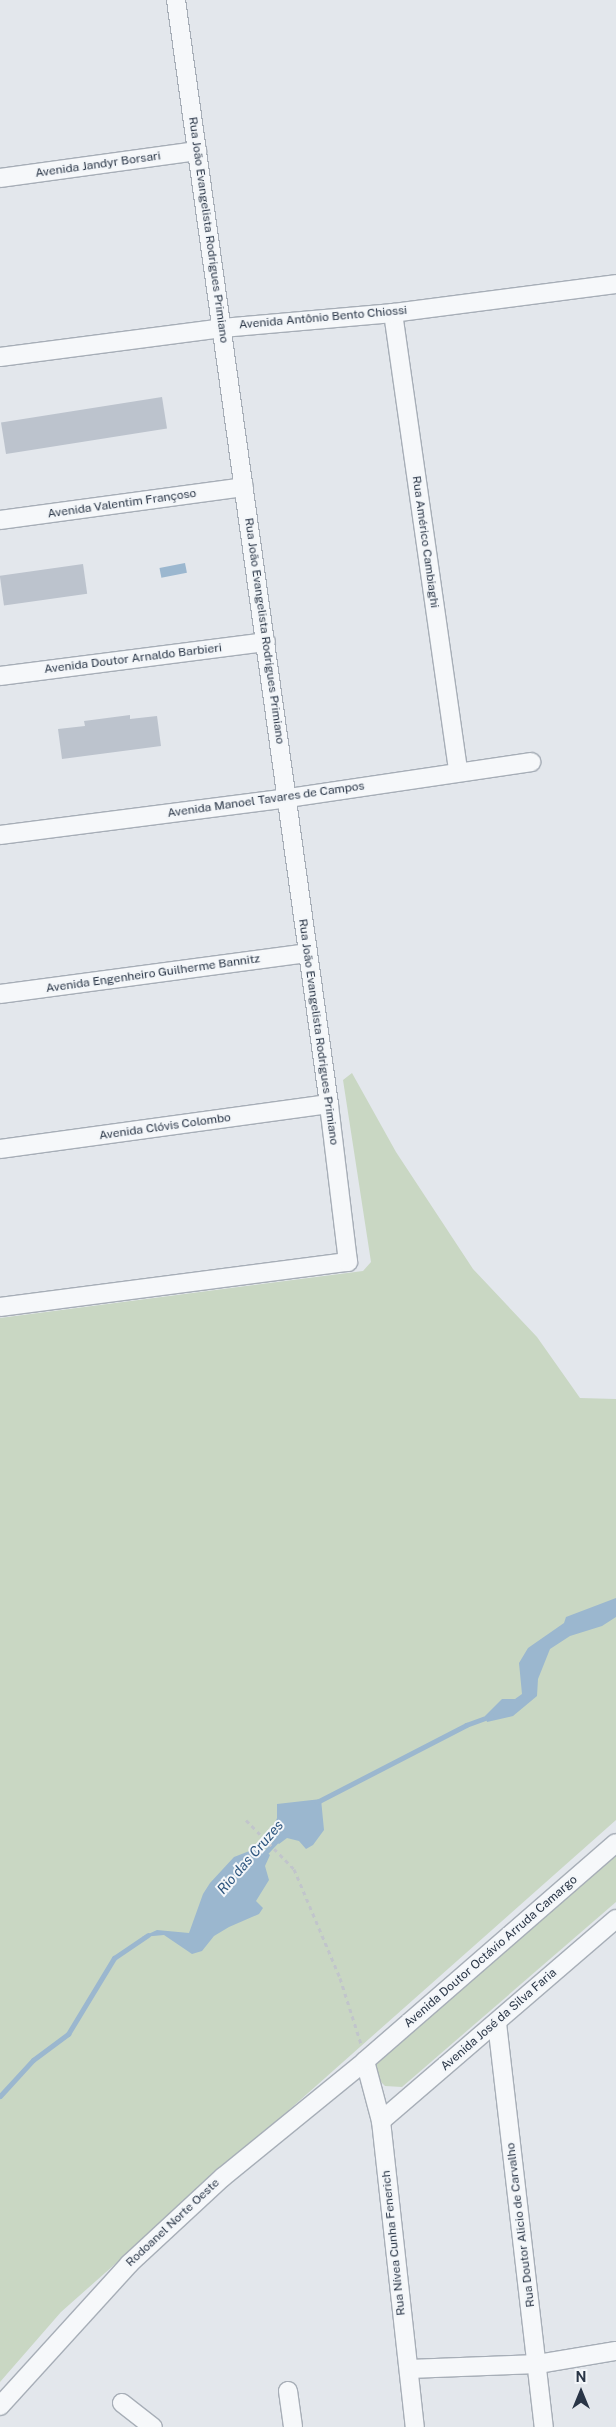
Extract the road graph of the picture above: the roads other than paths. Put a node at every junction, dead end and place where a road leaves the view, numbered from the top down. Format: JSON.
{"nodes":[{"id":1,"x":176,"y":0,"type":"edge"},
{"id":2,"x":197,"y":151,"type":"junction"},
{"id":3,"x":0,"y":178,"type":"edge"},
{"id":4,"x":616,"y":284,"type":"edge"},
{"id":5,"x":393,"y":313,"type":"junction"},
{"id":6,"x":222,"y":328,"type":"junction"},
{"id":7,"x":0,"y":357,"type":"edge"},
{"id":8,"x":244,"y":488,"type":"junction"},
{"id":9,"x":0,"y":520,"type":"edge"},
{"id":10,"x":266,"y":642,"type":"junction"},
{"id":11,"x":0,"y":676,"type":"edge"},
{"id":12,"x":531,"y":762,"type":"dead end"},
{"id":13,"x":458,"y":771,"type":"junction"},
{"id":14,"x":288,"y":798,"type":"junction"},
{"id":15,"x":0,"y":835,"type":"edge"},
{"id":16,"x":307,"y":953,"type":"junction"},
{"id":17,"x":0,"y":994,"type":"edge"},
{"id":18,"x":329,"y":1104,"type":"junction"},
{"id":19,"x":0,"y":1149,"type":"edge"},
{"id":20,"x":0,"y":1307,"type":"edge"},
{"id":21,"x":616,"y":1843,"type":"edge"},
{"id":22,"x":615,"y":1925,"type":"edge"},
{"id":23,"x":497,"y":2023,"type":"junction"},
{"id":24,"x":365,"y":2061,"type":"junction"},
{"id":25,"x":381,"y":2121,"type":"junction"},
{"id":26,"x":616,"y":2351,"type":"edge"},
{"id":27,"x":538,"y":2364,"type":"junction"},
{"id":28,"x":409,"y":2369,"type":"junction"},
{"id":29,"x":288,"y":2392,"type":"dead end"},
{"id":30,"x":122,"y":2403,"type":"dead end"},
{"id":31,"x":0,"y":2406,"type":"edge"},
{"id":32,"x":153,"y":2427,"type":"edge"},
{"id":33,"x":293,"y":2427,"type":"edge"},
{"id":34,"x":415,"y":2427,"type":"edge"},
{"id":35,"x":544,"y":2427,"type":"edge"}],
"edges":[{"from":1,"to":2,"type":"street","name":"Rua João Evangelista Rodrigues Primiano"},
{"from":2,"to":3,"type":"street","name":"Avenida Jandyr Borsari"},
{"from":2,"to":6,"type":"street","name":"Rua João Evangelista Rodrigues Primiano"},
{"from":4,"to":5,"type":"street","name":"Avenida Antônio Bento Chiossi"},
{"from":5,"to":6,"type":"street","name":"Avenida Antônio Bento Chiossi"},
{"from":5,"to":13,"type":"street","name":"Rua Américo Cambiaghi"},
{"from":6,"to":7,"type":"street","name":"Avenida Antônio Bento Chiossi"},
{"from":6,"to":8,"type":"street","name":"Rua João Evangelista Rodrigues Primiano"},
{"from":8,"to":9,"type":"street","name":"Avenida Valentim Françoso"},
{"from":8,"to":10,"type":"street","name":"Rua João Evangelista Rodrigues Primiano"},
{"from":10,"to":11,"type":"street","name":"Avenida Doutor Arnaldo Barbieri"},
{"from":10,"to":14,"type":"street","name":"Rua João Evangelista Rodrigues Primiano"},
{"from":12,"to":13,"type":"street","name":"Avenida Manoel Tavares de Campos"},
{"from":13,"to":14,"type":"street","name":"Avenida Manoel Tavares de Campos"},
{"from":14,"to":15,"type":"street","name":"Avenida Manoel Tavares de Campos"},
{"from":14,"to":16,"type":"street","name":"Rua João Evangelista Rodrigues Primiano"},
{"from":16,"to":17,"type":"street","name":"Avenida Engenheiro Guilherme Bannitz"},
{"from":16,"to":18,"type":"street","name":"Rua João Evangelista Rodrigues Primiano"},
{"from":18,"to":19,"type":"street","name":"Avenida Clóvis Colombo"},
{"from":18,"to":20,"type":"street","name":"Rua João Evangelista Rodrigues Primiano"},
{"from":21,"to":24,"type":"street","name":"Avenida Doutor Octávio Arruda Camargo"},
{"from":22,"to":23,"type":"street","name":"Avenida José da Silva Faria"},
{"from":23,"to":25,"type":"street","name":"Avenida José da Silva Faria"},
{"from":23,"to":27,"type":"street","name":"Rua Doutor Alicio de Carvalho"},
{"from":24,"to":25,"type":"street","name":"Rua Nívea Cunha Fenerich"},
{"from":24,"to":31,"type":"street","name":"Rodoanel Norte Oeste"},
{"from":25,"to":28,"type":"street","name":"Rua Nívea Cunha Fenerich"},
{"from":26,"to":27,"type":"street"},
{"from":27,"to":28,"type":"street"},
{"from":27,"to":35,"type":"street","name":"Rua Doutor Alicio de Carvalho"},
{"from":28,"to":34,"type":"street","name":"Rua Nívea Cunha Fenerich"},
{"from":29,"to":33,"type":"street"},
{"from":30,"to":32,"type":"street"}]}
